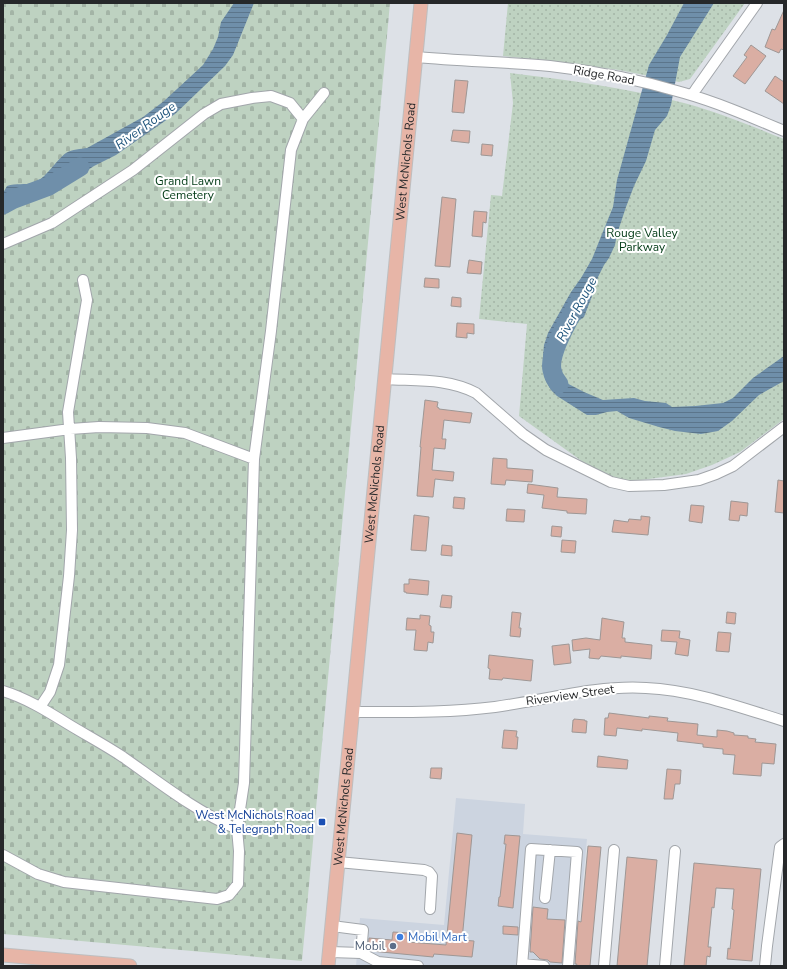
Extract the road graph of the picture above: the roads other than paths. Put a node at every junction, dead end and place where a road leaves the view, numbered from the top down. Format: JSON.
{"nodes":[{"id":1,"x":421,"y":3,"type":"edge"},
{"id":2,"x":758,"y":3,"type":"edge"},
{"id":3,"x":416,"y":57,"type":"junction"},
{"id":4,"x":324,"y":93,"type":"dead end"},
{"id":5,"x":689,"y":94,"type":"junction"},
{"id":6,"x":303,"y":119,"type":"junction"},
{"id":7,"x":784,"y":131,"type":"edge"},
{"id":8,"x":3,"y":244,"type":"edge"},
{"id":9,"x":83,"y":280,"type":"dead end"},
{"id":10,"x":385,"y":379,"type":"junction"},
{"id":11,"x":784,"y":428,"type":"edge"},
{"id":12,"x":70,"y":429,"type":"junction"},
{"id":13,"x":3,"y":438,"type":"edge"},
{"id":14,"x":254,"y":459,"type":"junction"},
{"id":15,"x":3,"y":691,"type":"edge"},
{"id":16,"x":40,"y":707,"type":"junction"},
{"id":17,"x":353,"y":712,"type":"junction"},
{"id":18,"x":784,"y":721,"type":"edge"},
{"id":19,"x":237,"y":829,"type":"junction"},
{"id":20,"x":784,"y":844,"type":"edge"},
{"id":21,"x":550,"y":850,"type":"junction"},
{"id":22,"x":614,"y":850,"type":"dead end"},
{"id":23,"x":675,"y":851,"type":"dead end"},
{"id":24,"x":3,"y":856,"type":"edge"},
{"id":25,"x":338,"y":862,"type":"junction"},
{"id":26,"x":545,"y":898,"type":"dead end"},
{"id":27,"x":430,"y":909,"type":"dead end"},
{"id":28,"x":332,"y":926,"type":"junction"},
{"id":29,"x":330,"y":952,"type":"junction"},
{"id":30,"x":361,"y":953,"type":"junction"},
{"id":31,"x":3,"y":955,"type":"edge"},
{"id":32,"x":378,"y":964,"type":"edge"},
{"id":33,"x":522,"y":965,"type":"edge"},
{"id":34,"x":130,"y":966,"type":"edge"},
{"id":35,"x":328,"y":966,"type":"edge"},
{"id":36,"x":418,"y":966,"type":"edge"},
{"id":37,"x":544,"y":966,"type":"edge"},
{"id":38,"x":568,"y":966,"type":"edge"},
{"id":39,"x":604,"y":966,"type":"edge"},
{"id":40,"x":665,"y":966,"type":"edge"},
{"id":41,"x":765,"y":966,"type":"edge"}],
"edges":[{"from":1,"to":3,"type":"main road","name":"West McNichols Road"},
{"from":2,"to":5,"type":"street"},
{"from":3,"to":5,"type":"street","name":"Ridge Road"},
{"from":3,"to":10,"type":"main road","name":"West McNichols Road"},
{"from":4,"to":6,"type":"street"},
{"from":5,"to":7,"type":"street","name":"Ridge Road"},
{"from":6,"to":8,"type":"street"},
{"from":6,"to":14,"type":"street"},
{"from":9,"to":12,"type":"street"},
{"from":10,"to":11,"type":"street"},
{"from":10,"to":17,"type":"main road","name":"West McNichols Road"},
{"from":12,"to":13,"type":"street"},
{"from":12,"to":14,"type":"street"},
{"from":12,"to":16,"type":"street"},
{"from":14,"to":19,"type":"street"},
{"from":15,"to":16,"type":"street"},
{"from":16,"to":19,"type":"street"},
{"from":17,"to":18,"type":"street","name":"Riverview Street"},
{"from":17,"to":25,"type":"main road","name":"West McNichols Road"},
{"from":19,"to":24,"type":"street"},
{"from":20,"to":41,"type":"street"},
{"from":21,"to":26,"type":"street"},
{"from":21,"to":33,"type":"street"},
{"from":21,"to":38,"type":"street"},
{"from":22,"to":39,"type":"street"},
{"from":23,"to":40,"type":"street"},
{"from":25,"to":27,"type":"street"},
{"from":25,"to":28,"type":"main road","name":"West McNichols Road"},
{"from":28,"to":29,"type":"main road","name":"West McNichols Road"},
{"from":28,"to":30,"type":"street"},
{"from":29,"to":30,"type":"street"},
{"from":29,"to":35,"type":"main road","name":"West McNichols Road"},
{"from":30,"to":32,"type":"street"},
{"from":31,"to":34,"type":"main road"},
{"from":32,"to":36,"type":"street"},
{"from":33,"to":37,"type":"street"}]}
